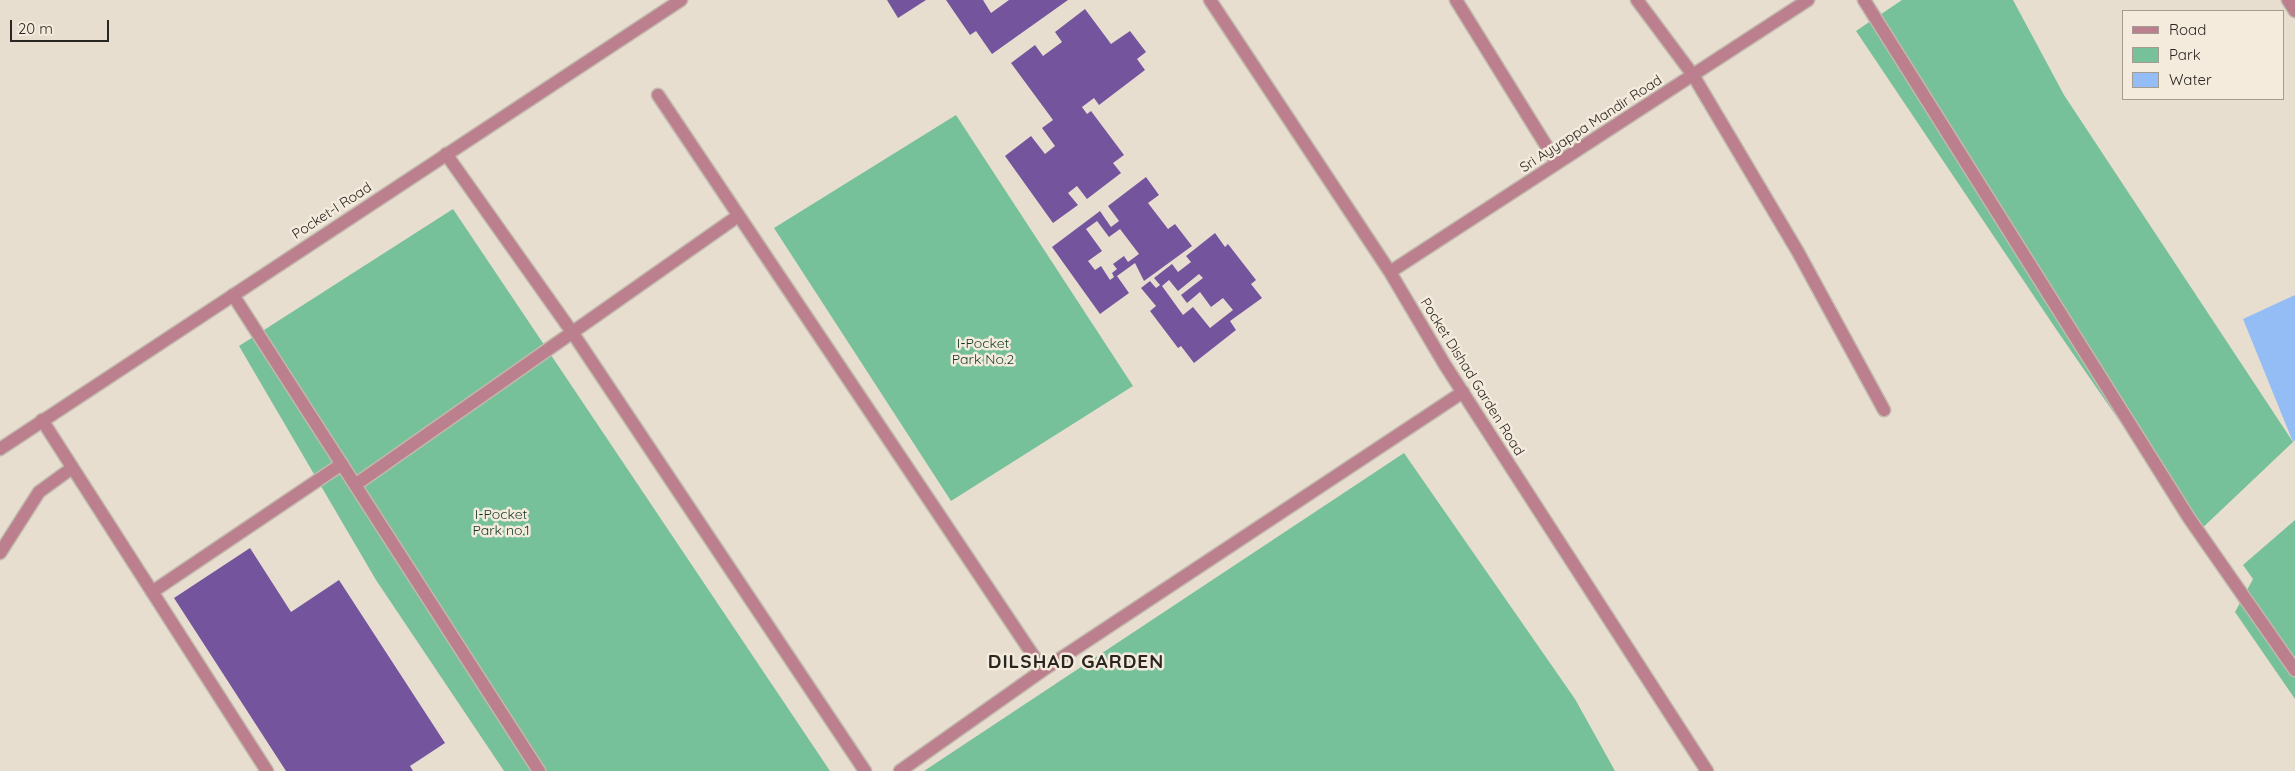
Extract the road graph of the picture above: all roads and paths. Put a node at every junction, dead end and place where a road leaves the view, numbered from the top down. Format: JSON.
{"nodes":[{"id":1,"x":682,"y":0,"type":"edge"},
{"id":2,"x":1210,"y":0,"type":"edge"},
{"id":3,"x":1456,"y":0,"type":"edge"},
{"id":4,"x":1637,"y":0,"type":"edge"},
{"id":5,"x":1808,"y":0,"type":"edge"},
{"id":6,"x":1864,"y":0,"type":"edge"},
{"id":7,"x":2288,"y":0,"type":"edge"},
{"id":8,"x":2295,"y":11,"type":"edge"},
{"id":9,"x":1693,"y":75,"type":"junction"},
{"id":10,"x":658,"y":95,"type":"dead end"},
{"id":11,"x":446,"y":154,"type":"junction"},
{"id":12,"x":1557,"y":164,"type":"junction"},
{"id":13,"x":738,"y":216,"type":"junction"},
{"id":14,"x":1390,"y":272,"type":"junction"},
{"id":15,"x":232,"y":295,"type":"junction"},
{"id":16,"x":572,"y":332,"type":"junction"},
{"id":17,"x":1463,"y":392,"type":"junction"},
{"id":18,"x":1884,"y":410,"type":"dead end"},
{"id":19,"x":42,"y":420,"type":"junction"},
{"id":20,"x":0,"y":449,"type":"edge"},
{"id":21,"x":342,"y":464,"type":"junction"},
{"id":22,"x":72,"y":468,"type":"junction"},
{"id":23,"x":355,"y":485,"type":"junction"},
{"id":24,"x":0,"y":553,"type":"edge"},
{"id":25,"x":152,"y":592,"type":"junction"},
{"id":26,"x":1044,"y":670,"type":"junction"},
{"id":27,"x":2295,"y":670,"type":"edge"},
{"id":28,"x":267,"y":771,"type":"edge"},
{"id":29,"x":539,"y":771,"type":"edge"},
{"id":30,"x":865,"y":771,"type":"edge"},
{"id":31,"x":900,"y":771,"type":"edge"},
{"id":32,"x":1707,"y":771,"type":"edge"}],
"edges":[{"from":1,"to":11,"type":"street","name":"Pocket-I Road"},
{"from":2,"to":14,"type":"street","name":"Pocket Dishad Garden Road"},
{"from":3,"to":12,"type":"street"},
{"from":4,"to":9,"type":"street"},
{"from":5,"to":9,"type":"street","name":"Sri Ayyappa Mandir Road"},
{"from":6,"to":27,"type":"street"},
{"from":7,"to":8,"type":"street"},
{"from":9,"to":12,"type":"street","name":"Sri Ayyappa Mandir Road"},
{"from":9,"to":18,"type":"street"},
{"from":10,"to":13,"type":"street"},
{"from":11,"to":15,"type":"street","name":"Pocket-I Road"},
{"from":11,"to":16,"type":"street"},
{"from":12,"to":14,"type":"street","name":"Sri Ayyappa Mandir Road"},
{"from":13,"to":16,"type":"street"},
{"from":13,"to":26,"type":"street"},
{"from":14,"to":17,"type":"street","name":"Pocket Dishad Garden Road"},
{"from":15,"to":19,"type":"street","name":"Pocket-I Road"},
{"from":15,"to":21,"type":"street"},
{"from":16,"to":23,"type":"street"},
{"from":16,"to":30,"type":"street"},
{"from":17,"to":26,"type":"street"},
{"from":17,"to":32,"type":"street","name":"Pocket Dishad Garden Road"},
{"from":19,"to":20,"type":"street","name":"Pocket-I Road"},
{"from":19,"to":22,"type":"street"},
{"from":21,"to":23,"type":"street"},
{"from":21,"to":25,"type":"street"},
{"from":22,"to":24,"type":"street"},
{"from":22,"to":25,"type":"street"},
{"from":23,"to":29,"type":"street"},
{"from":25,"to":28,"type":"street"},
{"from":26,"to":31,"type":"street"}]}
